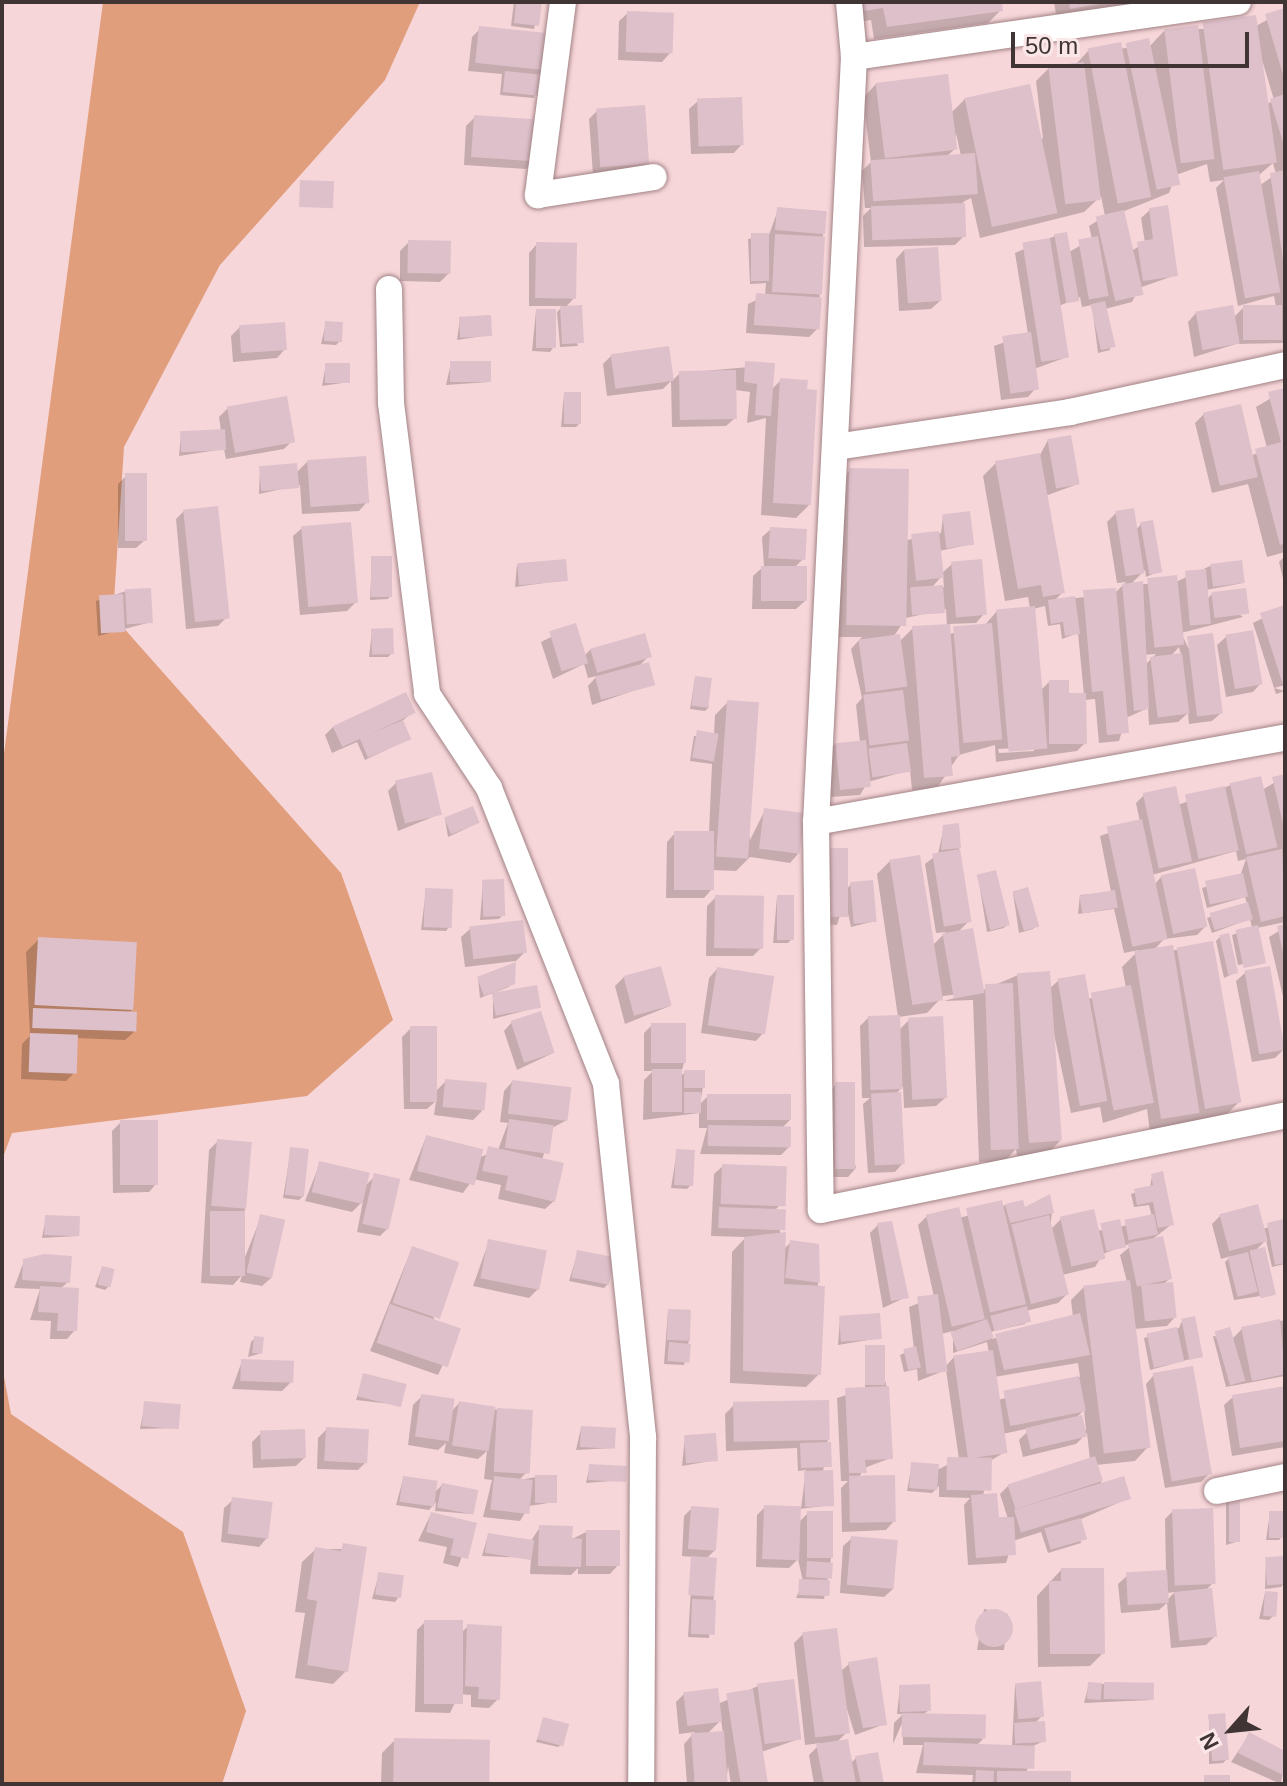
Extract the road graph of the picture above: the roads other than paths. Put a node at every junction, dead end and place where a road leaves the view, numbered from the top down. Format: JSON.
{"nodes":[{"id":1,"x":563,"y":2,"type":"edge"},
{"id":2,"x":849,"y":2,"type":"edge"},
{"id":3,"x":1238,"y":2,"type":"edge"},
{"id":4,"x":854,"y":57,"type":"junction"},
{"id":5,"x":654,"y":177,"type":"dead end"},
{"id":6,"x":389,"y":289,"type":"dead end"},
{"id":7,"x":1285,"y":365,"type":"edge"},
{"id":8,"x":836,"y":447,"type":"junction"},
{"id":9,"x":1285,"y":738,"type":"edge"},
{"id":10,"x":816,"y":822,"type":"junction"},
{"id":11,"x":1285,"y":1116,"type":"edge"},
{"id":12,"x":1285,"y":1477,"type":"edge"},
{"id":13,"x":1217,"y":1491,"type":"dead end"},
{"id":14,"x":641,"y":1784,"type":"edge"}],
"edges":[{"from":1,"to":5,"type":"street"},
{"from":2,"to":4,"type":"street"},
{"from":3,"to":4,"type":"street"},
{"from":4,"to":8,"type":"street"},
{"from":6,"to":14,"type":"street"},
{"from":7,"to":8,"type":"street"},
{"from":8,"to":10,"type":"street"},
{"from":9,"to":10,"type":"street"},
{"from":10,"to":11,"type":"street"},
{"from":12,"to":13,"type":"street"}]}
